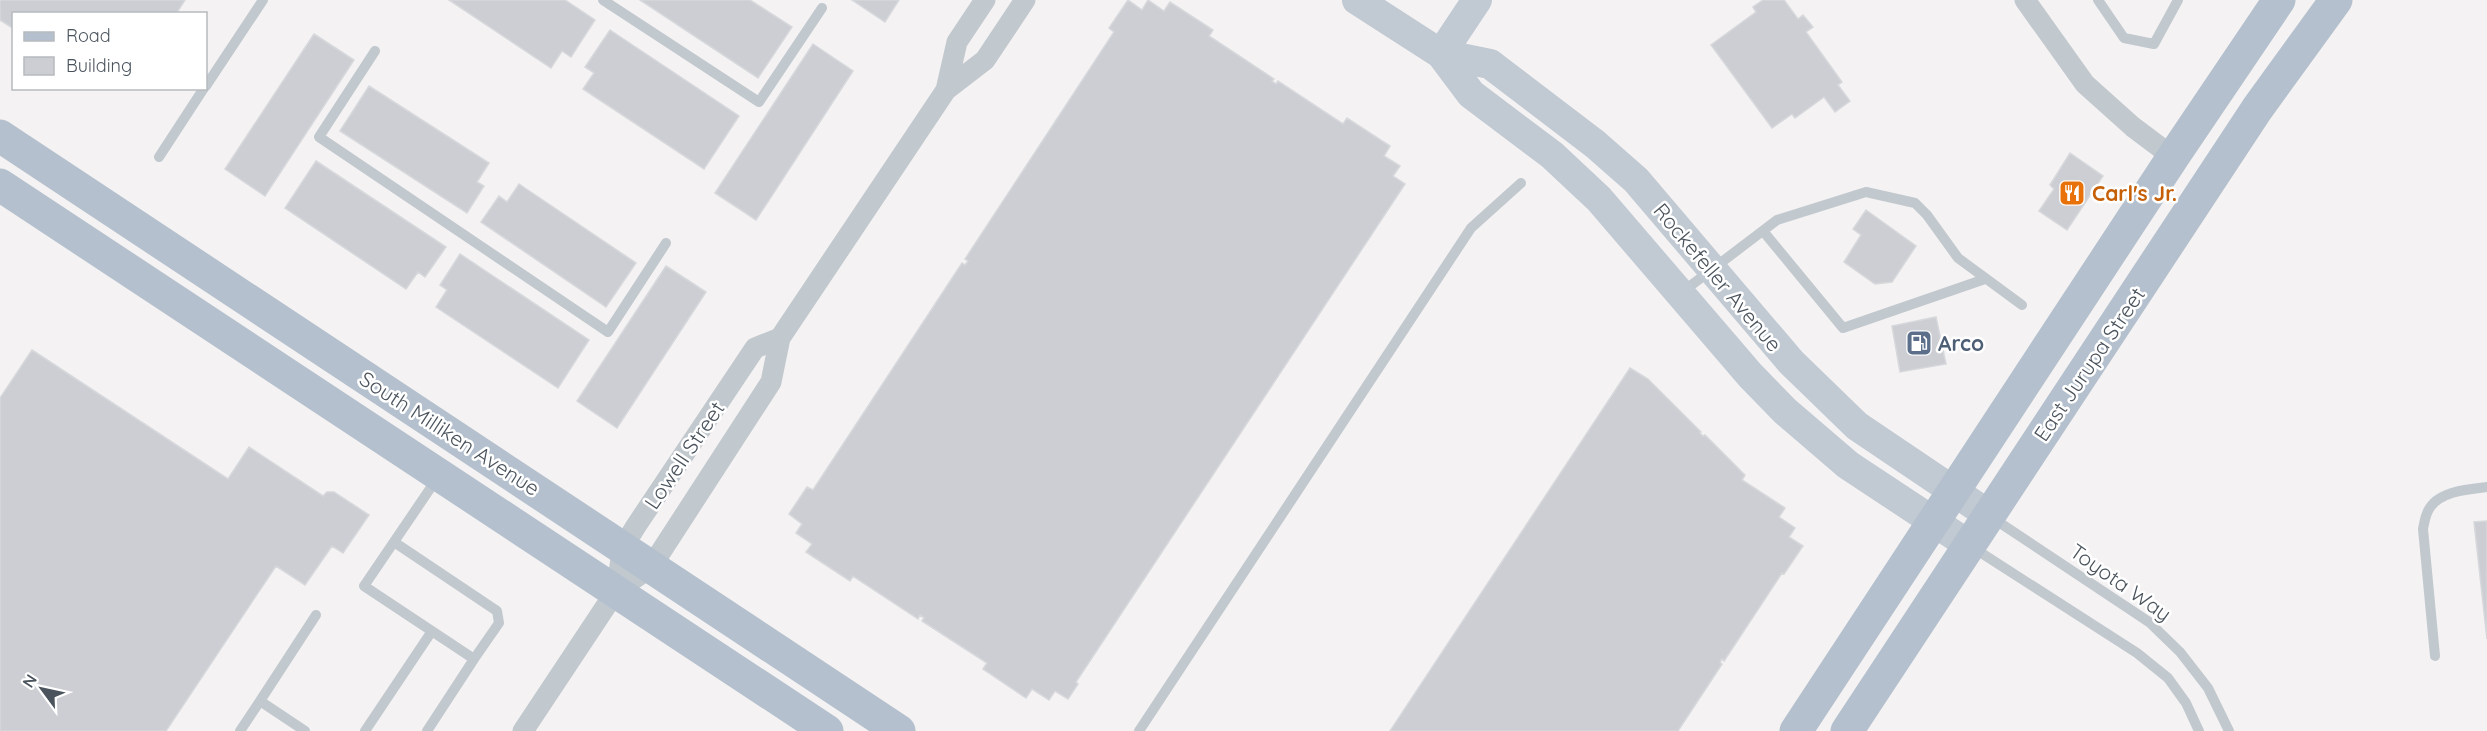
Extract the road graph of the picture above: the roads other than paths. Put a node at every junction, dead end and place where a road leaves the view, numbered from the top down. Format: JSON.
{"nodes":[{"id":1,"x":262,"y":0,"type":"edge"},
{"id":2,"x":603,"y":0,"type":"edge"},
{"id":3,"x":984,"y":0,"type":"edge"},
{"id":4,"x":1025,"y":0,"type":"edge"},
{"id":5,"x":1357,"y":0,"type":"edge"},
{"id":6,"x":1477,"y":0,"type":"edge"},
{"id":7,"x":2025,"y":0,"type":"edge"},
{"id":8,"x":2098,"y":0,"type":"edge"},
{"id":9,"x":2178,"y":0,"type":"edge"},
{"id":10,"x":2280,"y":0,"type":"edge"},
{"id":11,"x":2336,"y":0,"type":"edge"},
{"id":12,"x":822,"y":8,"type":"dead end"},
{"id":13,"x":375,"y":51,"type":"dead end"},
{"id":14,"x":1442,"y":54,"type":"junction"},
{"id":15,"x":207,"y":84,"type":"edge"},
{"id":16,"x":203,"y":90,"type":"edge"},
{"id":17,"x":946,"y":90,"type":"junction"},
{"id":18,"x":0,"y":136,"type":"edge"},
{"id":19,"x":159,"y":157,"type":"dead end"},
{"id":20,"x":2173,"y":157,"type":"junction"},
{"id":21,"x":1521,"y":183,"type":"dead end"},
{"id":22,"x":0,"y":185,"type":"edge"},
{"id":23,"x":1763,"y":231,"type":"junction"},
{"id":24,"x":666,"y":243,"type":"dead end"},
{"id":25,"x":1710,"y":270,"type":"junction"},
{"id":26,"x":1984,"y":279,"type":"junction"},
{"id":27,"x":1681,"y":292,"type":"junction"},
{"id":28,"x":2022,"y":304,"type":"dead end"},
{"id":29,"x":780,"y":338,"type":"junction"},
{"id":30,"x":440,"y":475,"type":"junction"},
{"id":31,"x":2487,"y":487,"type":"edge"},
{"id":32,"x":1954,"y":492,"type":"junction"},
{"id":33,"x":1989,"y":515,"type":"junction"},
{"id":34,"x":1934,"y":523,"type":"junction"},
{"id":35,"x":394,"y":542,"type":"junction"},
{"id":36,"x":1969,"y":545,"type":"junction"},
{"id":37,"x":623,"y":547,"type":"junction"},
{"id":38,"x":651,"y":567,"type":"junction"},
{"id":39,"x":616,"y":591,"type":"junction"},
{"id":40,"x":316,"y":615,"type":"dead end"},
{"id":41,"x":432,"y":631,"type":"junction"},
{"id":42,"x":2435,"y":656,"type":"dead end"},
{"id":43,"x":474,"y":659,"type":"junction"},
{"id":44,"x":260,"y":701,"type":"junction"},
{"id":45,"x":240,"y":731,"type":"edge"},
{"id":46,"x":305,"y":731,"type":"edge"},
{"id":47,"x":365,"y":731,"type":"edge"},
{"id":48,"x":427,"y":731,"type":"edge"},
{"id":49,"x":523,"y":731,"type":"edge"},
{"id":50,"x":827,"y":731,"type":"edge"},
{"id":51,"x":899,"y":731,"type":"edge"},
{"id":52,"x":1139,"y":731,"type":"edge"},
{"id":53,"x":1796,"y":731,"type":"edge"},
{"id":54,"x":1847,"y":731,"type":"edge"},
{"id":55,"x":2199,"y":731,"type":"edge"},
{"id":56,"x":2229,"y":731,"type":"edge"}],
"edges":[{"from":1,"to":15,"type":"lane"},
{"from":2,"to":12,"type":"lane"},
{"from":3,"to":17,"type":"street","name":"Lowell Street"},
{"from":4,"to":17,"type":"street","name":"Lowell Street"},
{"from":5,"to":14,"type":"street","name":"Rockefeller Avenue"},
{"from":6,"to":14,"type":"street"},
{"from":7,"to":20,"type":"street"},
{"from":8,"to":9,"type":"lane"},
{"from":10,"to":20,"type":"main road","name":"East Jurupa Street"},
{"from":11,"to":33,"type":"main road","name":"East Jurupa Street"},
{"from":13,"to":24,"type":"lane"},
{"from":14,"to":25,"type":"street","name":"Rockefeller Avenue"},
{"from":14,"to":27,"type":"street","name":"Rockefeller Avenue"},
{"from":16,"to":19,"type":"lane"},
{"from":17,"to":29,"type":"street","name":"Lowell Street"},
{"from":18,"to":37,"type":"main road","name":"South Milliken Avenue"},
{"from":20,"to":32,"type":"main road","name":"East Jurupa Street"},
{"from":21,"to":52,"type":"lane"},
{"from":22,"to":30,"type":"main road","name":"South Milliken Avenue"},
{"from":23,"to":25,"type":"lane"},
{"from":23,"to":26,"type":"lane"},
{"from":23,"to":26,"type":"lane"},
{"from":25,"to":27,"type":"lane"},
{"from":25,"to":32,"type":"street","name":"Rockefeller Avenue"},
{"from":26,"to":28,"type":"lane"},
{"from":27,"to":34,"type":"street","name":"Rockefeller Avenue"},
{"from":29,"to":37,"type":"street","name":"Lowell Street"},
{"from":29,"to":38,"type":"street","name":"Lowell Street"},
{"from":30,"to":35,"type":"lane"},
{"from":30,"to":39,"type":"main road","name":"South Milliken Avenue"},
{"from":31,"to":42,"type":"lane"},
{"from":32,"to":33,"type":"street","name":"Rockefeller Avenue"},
{"from":32,"to":34,"type":"main road","name":"East Jurupa Street"},
{"from":33,"to":36,"type":"main road","name":"East Jurupa Street"},
{"from":33,"to":56,"type":"lane","name":"Toyota Way"},
{"from":34,"to":36,"type":"street","name":"Rockefeller Avenue"},
{"from":34,"to":53,"type":"main road","name":"East Jurupa Street"},
{"from":35,"to":41,"type":"lane"},
{"from":35,"to":43,"type":"lane"},
{"from":36,"to":54,"type":"main road","name":"East Jurupa Street"},
{"from":36,"to":55,"type":"lane"},
{"from":37,"to":38,"type":"main road","name":"South Milliken Avenue"},
{"from":37,"to":39,"type":"street","name":"Lowell Street"},
{"from":38,"to":39,"type":"street","name":"Lowell Street"},
{"from":38,"to":51,"type":"main road","name":"South Milliken Avenue"},
{"from":39,"to":49,"type":"street","name":"Lowell Street"},
{"from":39,"to":50,"type":"main road","name":"South Milliken Avenue"},
{"from":40,"to":44,"type":"lane"},
{"from":41,"to":43,"type":"lane"},
{"from":41,"to":47,"type":"lane"},
{"from":43,"to":48,"type":"lane"},
{"from":44,"to":45,"type":"lane"},
{"from":44,"to":46,"type":"lane"}]}
